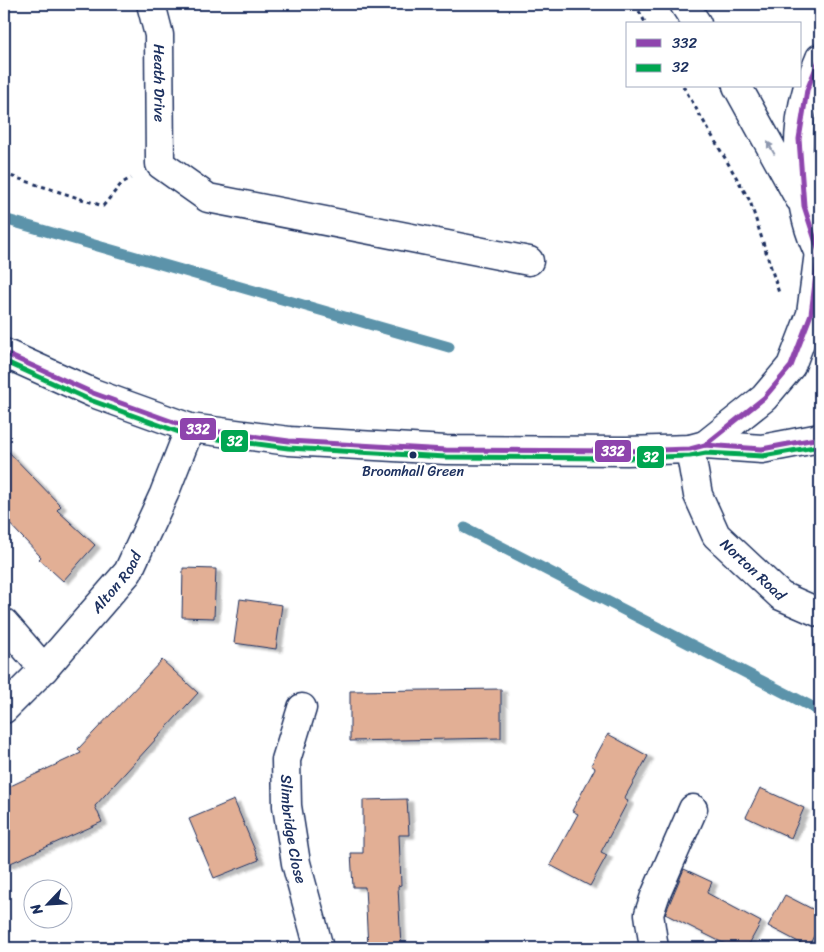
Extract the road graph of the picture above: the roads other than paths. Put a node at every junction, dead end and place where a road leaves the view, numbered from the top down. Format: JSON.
{"nodes":[{"id":1,"x":150,"y":4,"type":"edge"},
{"id":2,"x":684,"y":4,"type":"edge"},
{"id":3,"x":696,"y":22,"type":"edge"},
{"id":4,"x":820,"y":58,"type":"edge"},
{"id":5,"x":738,"y":88,"type":"edge"},
{"id":6,"x":804,"y":206,"type":"junction"},
{"id":7,"x":819,"y":253,"type":"edge"},
{"id":8,"x":529,"y":261,"type":"dead end"},
{"id":9,"x":4,"y":353,"type":"edge"},
{"id":10,"x":190,"y":428,"type":"junction"},
{"id":11,"x":820,"y":438,"type":"edge"},
{"id":12,"x":697,"y":447,"type":"junction"},
{"id":13,"x":820,"y":613,"type":"edge"},
{"id":14,"x":4,"y":623,"type":"edge"},
{"id":15,"x":44,"y":669,"type":"junction"},
{"id":16,"x":302,"y":708,"type":"dead end"},
{"id":17,"x":4,"y":709,"type":"edge"},
{"id":18,"x":694,"y":809,"type":"dead end"},
{"id":19,"x":319,"y":948,"type":"edge"},
{"id":20,"x":654,"y":948,"type":"edge"}],
"edges":[{"from":1,"to":8,"type":"main road","name":"Heath Drive"},
{"from":2,"to":3,"type":"main road"},
{"from":4,"to":6,"type":"main road"},
{"from":6,"to":5,"type":"main road","one_way":true},
{"from":6,"to":7,"type":"main road"},
{"from":7,"to":12,"type":"main road"},
{"from":9,"to":10,"type":"main road"},
{"from":10,"to":12,"type":"main road"},
{"from":10,"to":15,"type":"main road","name":"Alton Road"},
{"from":11,"to":12,"type":"main road"},
{"from":12,"to":13,"type":"main road","name":"Norton Road"},
{"from":14,"to":15,"type":"main road"},
{"from":15,"to":17,"type":"main road","name":"Alton Road"},
{"from":16,"to":19,"type":"main road","name":"Slimbridge Close"},
{"from":18,"to":20,"type":"main road"}]}
